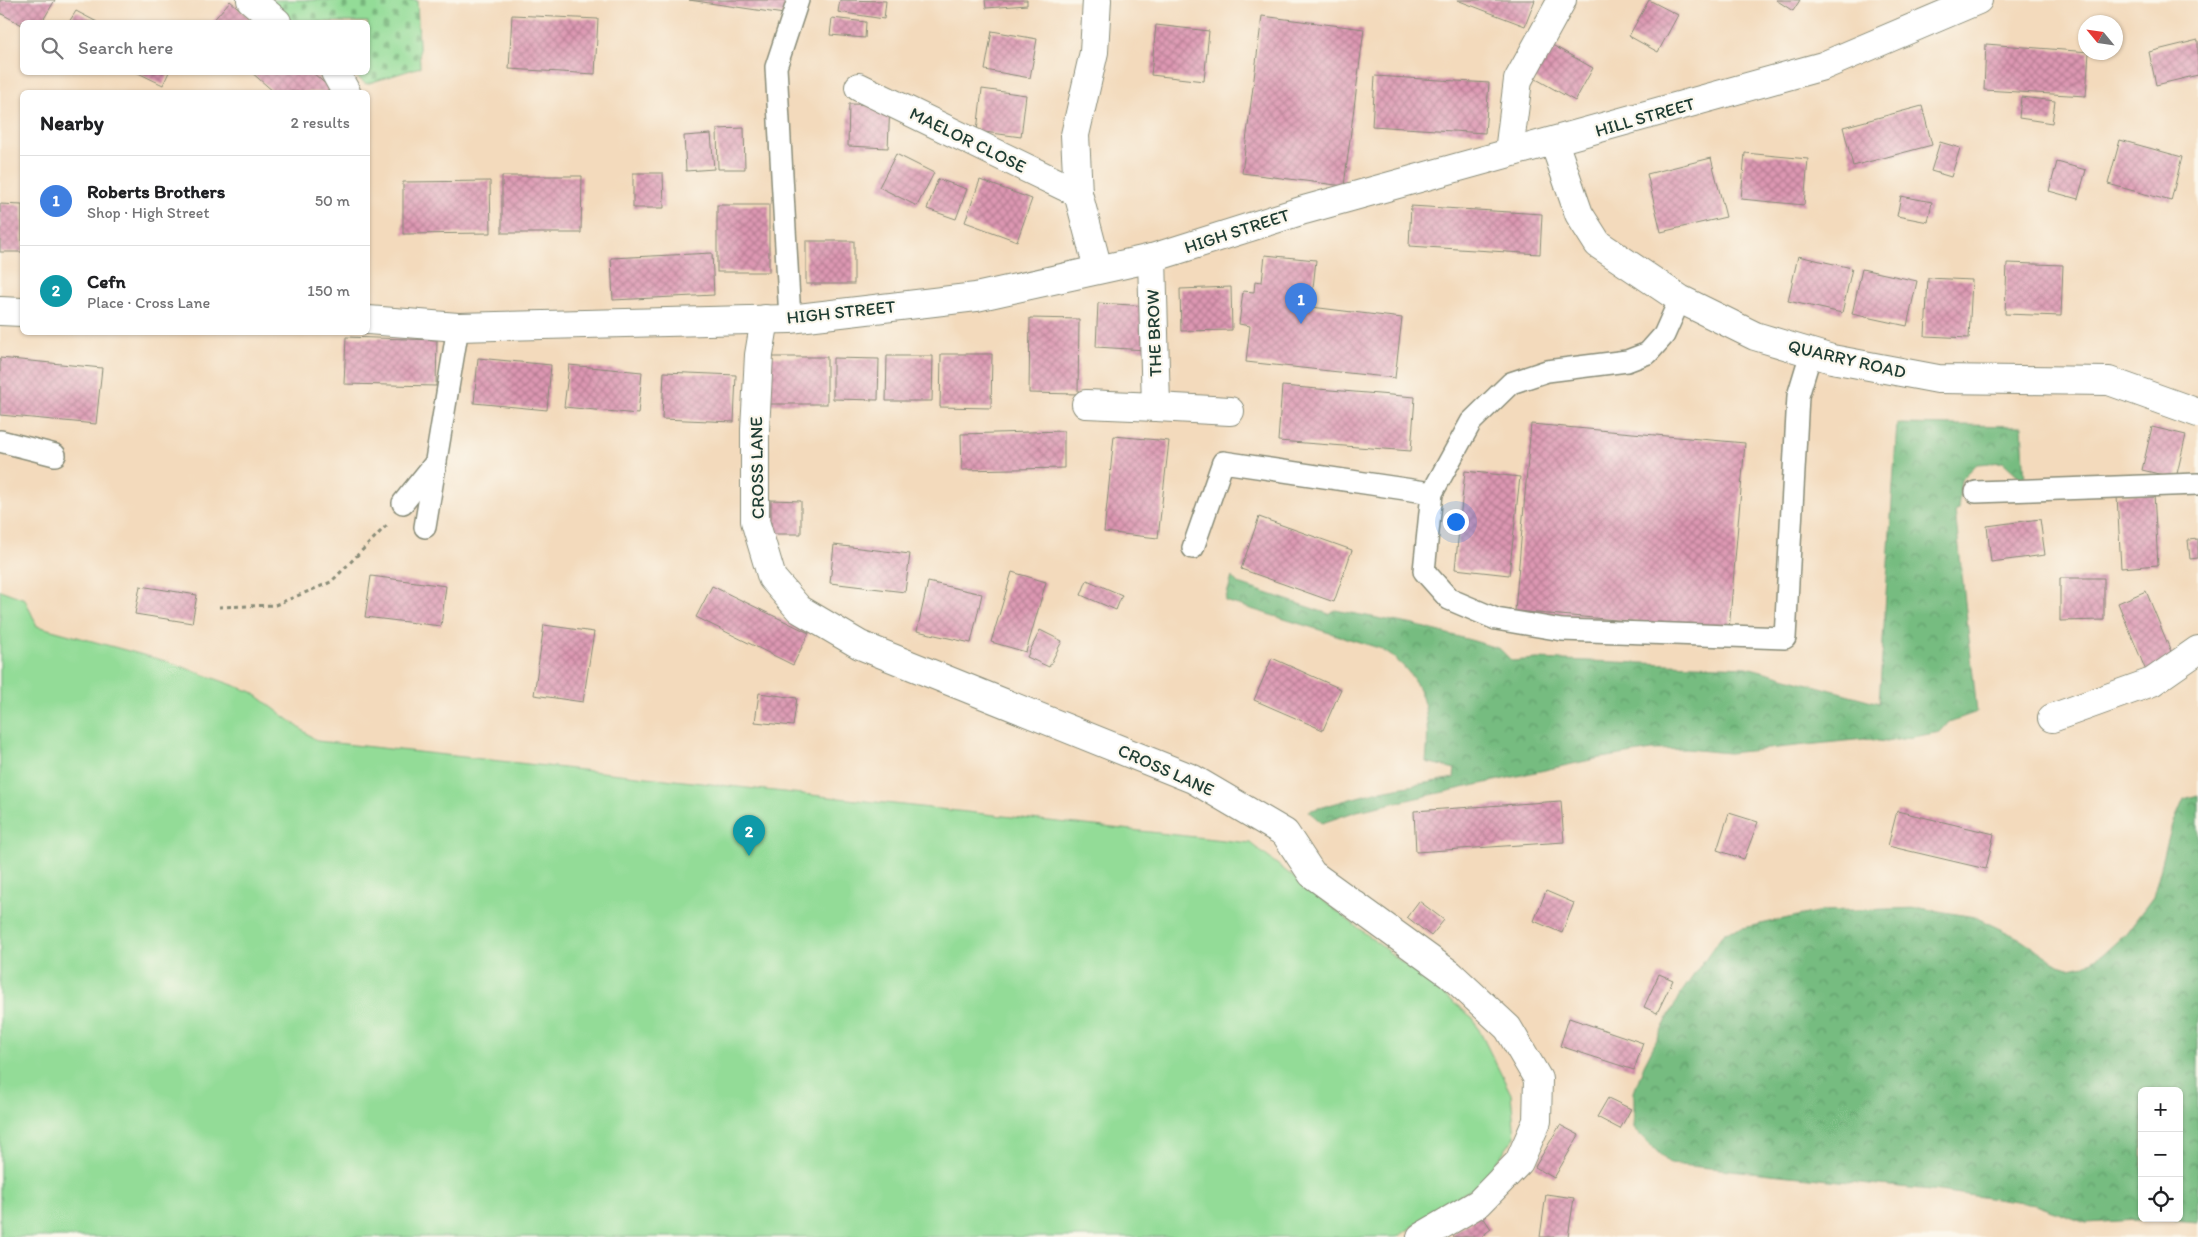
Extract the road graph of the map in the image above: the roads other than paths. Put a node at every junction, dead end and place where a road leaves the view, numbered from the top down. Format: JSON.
{"nodes":[{"id":1,"x":251,"y":0,"type":"edge"},
{"id":2,"x":798,"y":0,"type":"edge"},
{"id":3,"x":1097,"y":0,"type":"edge"},
{"id":4,"x":1562,"y":0,"type":"edge"},
{"id":5,"x":1978,"y":0,"type":"edge"},
{"id":6,"x":275,"y":20,"type":"edge"},
{"id":7,"x":337,"y":75,"type":"edge"},
{"id":8,"x":859,"y":87,"type":"dead end"},
{"id":9,"x":345,"y":90,"type":"edge"},
{"id":10,"x":1554,"y":142,"type":"junction"},
{"id":11,"x":1508,"y":152,"type":"junction"},
{"id":12,"x":1078,"y":193,"type":"junction"},
{"id":13,"x":1304,"y":210,"type":"joint"},
{"id":14,"x":1152,"y":258,"type":"junction"},
{"id":15,"x":1098,"y":269,"type":"junction"},
{"id":16,"x":1680,"y":299,"type":"junction"},
{"id":17,"x":0,"y":311,"type":"edge"},
{"id":18,"x":20,"y":312,"type":"edge"},
{"id":19,"x":778,"y":319,"type":"junction"},
{"id":20,"x":370,"y":320,"type":"edge"},
{"id":21,"x":458,"y":327,"type":"junction"},
{"id":22,"x":1811,"y":353,"type":"junction"},
{"id":23,"x":1086,"y":404,"type":"dead end"},
{"id":24,"x":1156,"y":407,"type":"junction"},
{"id":25,"x":1230,"y":411,"type":"dead end"},
{"id":26,"x":2198,"y":413,"type":"edge"},
{"id":27,"x":0,"y":441,"type":"edge"},
{"id":28,"x":56,"y":455,"type":"dead end"},
{"id":29,"x":437,"y":461,"type":"junction"},
{"id":30,"x":2198,"y":484,"type":"edge"},
{"id":31,"x":1976,"y":492,"type":"dead end"},
{"id":32,"x":1432,"y":493,"type":"junction"},
{"id":33,"x":403,"y":503,"type":"road end"},
{"id":34,"x":425,"y":527,"type":"dead end"},
{"id":35,"x":1193,"y":548,"type":"dead end"},
{"id":36,"x":2198,"y":650,"type":"edge"},
{"id":37,"x":2052,"y":718,"type":"dead end"},
{"id":38,"x":1421,"y":1237,"type":"edge"}],
"edges":[{"from":1,"to":6,"type":"street"},
{"from":2,"to":19,"type":"lane"},
{"from":3,"to":12,"type":"street"},
{"from":4,"to":11,"type":"street"},
{"from":5,"to":10,"type":"street","name":"HILL STREET"},
{"from":7,"to":9,"type":"street"},
{"from":8,"to":12,"type":"street","name":"MAELOR CLOSE"},
{"from":10,"to":11,"type":"street","name":"HILL STREET"},
{"from":10,"to":16,"type":"street","name":"QUARRY ROAD"},
{"from":11,"to":13,"type":"street","name":"HILL STREET"},
{"from":12,"to":15,"type":"street"},
{"from":13,"to":14,"type":"street","name":"HIGH STREET"},
{"from":14,"to":15,"type":"street","name":"HIGH STREET"},
{"from":14,"to":24,"type":"street","name":"THE BROW"},
{"from":15,"to":19,"type":"street","name":"HIGH STREET"},
{"from":16,"to":22,"type":"street","name":"QUARRY ROAD"},
{"from":16,"to":32,"type":"lane"},
{"from":17,"to":18,"type":"street"},
{"from":19,"to":21,"type":"street","name":"HIGH STREET"},
{"from":19,"to":38,"type":"street","name":"CROSS LANE"},
{"from":20,"to":21,"type":"street","name":"HIGH STREET"},
{"from":21,"to":29,"type":"lane"},
{"from":22,"to":26,"type":"street","name":"QUARRY ROAD"},
{"from":22,"to":32,"type":"lane"},
{"from":23,"to":24,"type":"street"},
{"from":24,"to":25,"type":"street"},
{"from":27,"to":28,"type":"lane"},
{"from":29,"to":33,"type":"lane"},
{"from":29,"to":34,"type":"lane"},
{"from":30,"to":31,"type":"lane"},
{"from":32,"to":35,"type":"lane"},
{"from":36,"to":37,"type":"street"}]}
